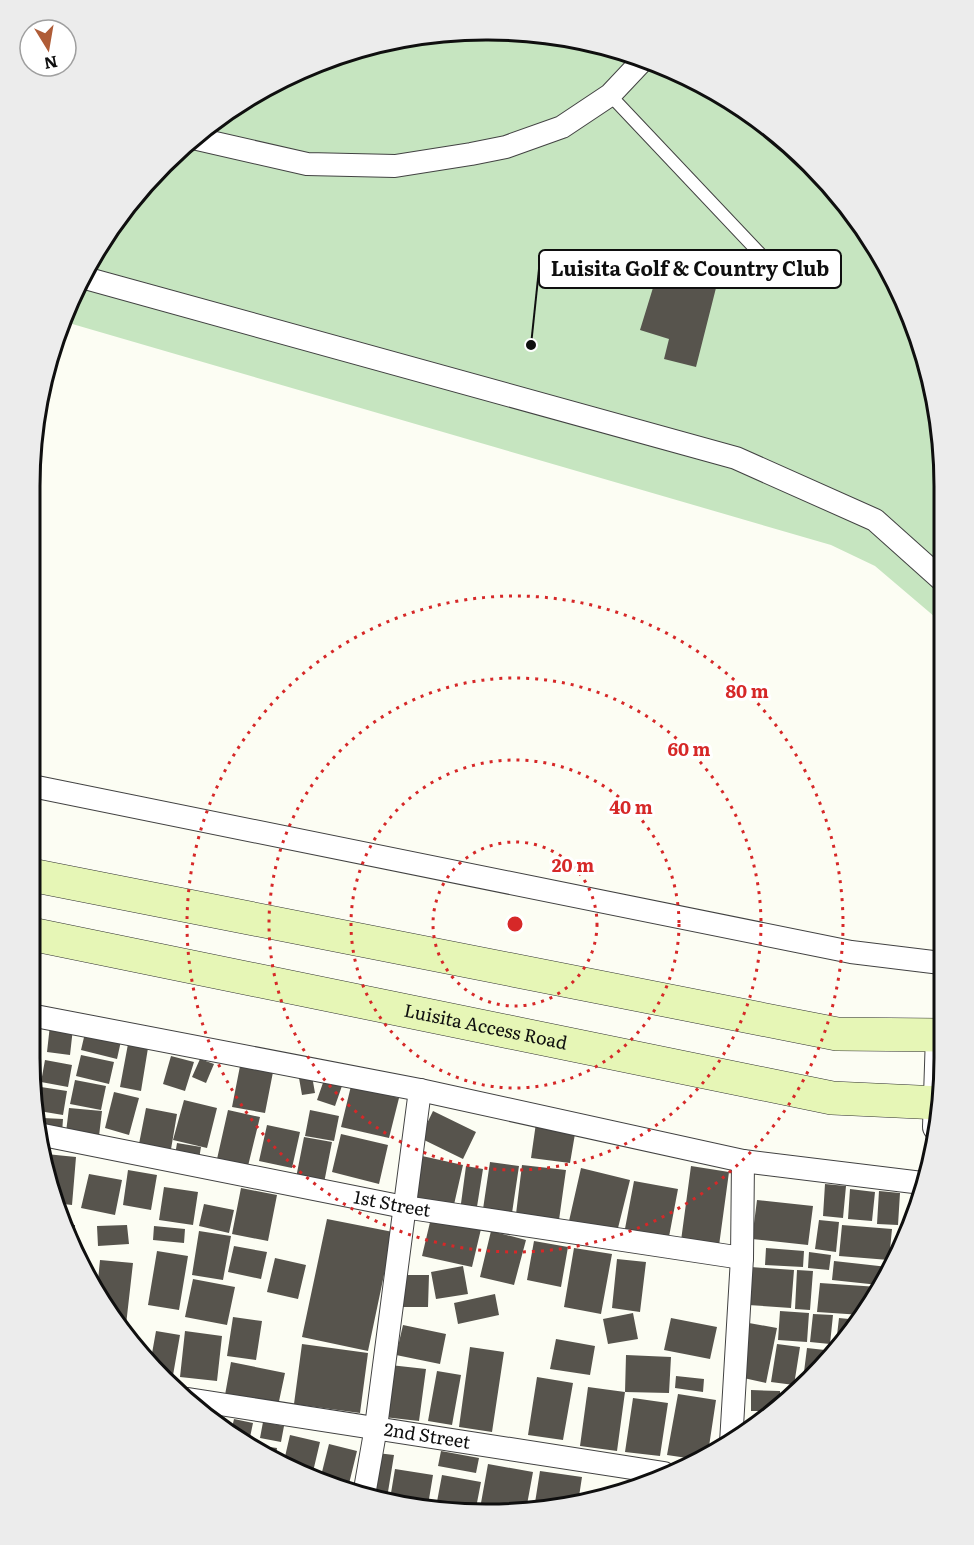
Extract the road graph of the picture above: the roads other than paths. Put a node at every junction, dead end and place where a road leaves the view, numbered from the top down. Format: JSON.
{"nodes":[{"id":1,"x":637,"y":66,"type":"edge"},
{"id":2,"x":610,"y":95,"type":"junction"},
{"id":3,"x":205,"y":141,"type":"edge"},
{"id":4,"x":766,"y":260,"type":"dead end"},
{"id":5,"x":92,"y":280,"type":"edge"},
{"id":6,"x":934,"y":573,"type":"edge"},
{"id":7,"x":40,"y":788,"type":"edge"},
{"id":8,"x":40,"y":877,"type":"edge"},
{"id":9,"x":40,"y":936,"type":"edge"},
{"id":10,"x":934,"y":962,"type":"edge"},
{"id":11,"x":40,"y":1017,"type":"edge"},
{"id":12,"x":934,"y":1035,"type":"edge"},
{"id":13,"x":420,"y":1090,"type":"junction"},
{"id":14,"x":931,"y":1110,"type":"edge"},
{"id":15,"x":48,"y":1137,"type":"edge"},
{"id":16,"x":743,"y":1161,"type":"junction"},
{"id":17,"x":916,"y":1182,"type":"edge"},
{"id":18,"x":404,"y":1207,"type":"junction"},
{"id":19,"x":742,"y":1258,"type":"junction"},
{"id":20,"x":202,"y":1401,"type":"edge"},
{"id":21,"x":376,"y":1427,"type":"junction"},
{"id":22,"x":732,"y":1431,"type":"edge"},
{"id":23,"x":656,"y":1472,"type":"edge"},
{"id":24,"x":365,"y":1487,"type":"edge"}],
"edges":[{"from":1,"to":2,"type":"street"},
{"from":2,"to":3,"type":"street"},
{"from":2,"to":4,"type":"lane"},
{"from":5,"to":6,"type":"street"},
{"from":7,"to":10,"type":"street"},
{"from":8,"to":12,"type":"main road"},
{"from":9,"to":14,"type":"main road","name":"Luisita Access Road"},
{"from":11,"to":13,"type":"street"},
{"from":13,"to":16,"type":"street"},
{"from":13,"to":18,"type":"street"},
{"from":15,"to":18,"type":"street","name":"1st Street"},
{"from":16,"to":17,"type":"street"},
{"from":16,"to":19,"type":"street"},
{"from":18,"to":19,"type":"street","name":"1st Street"},
{"from":18,"to":21,"type":"street"},
{"from":19,"to":22,"type":"street"},
{"from":20,"to":21,"type":"street","name":"2nd Street"},
{"from":21,"to":23,"type":"street","name":"2nd Street"},
{"from":21,"to":24,"type":"street"}]}
